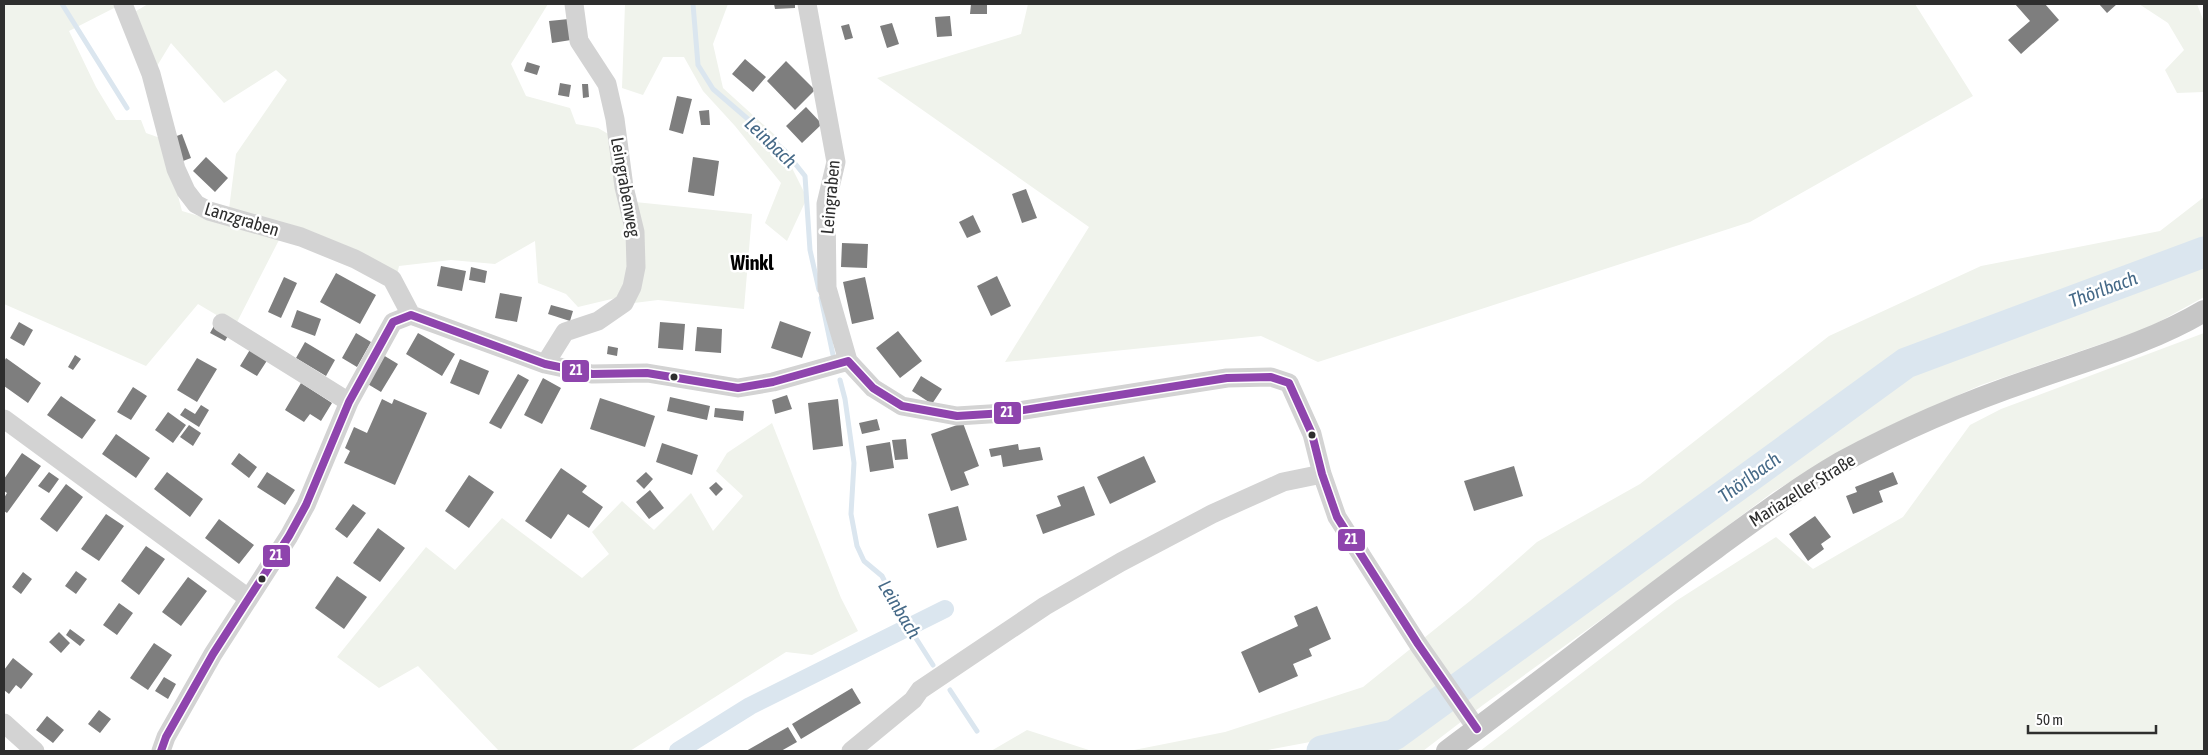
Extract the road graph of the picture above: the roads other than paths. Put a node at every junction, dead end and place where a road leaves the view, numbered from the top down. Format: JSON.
{"nodes":[{"id":1,"x":123,"y":4,"type":"edge"},
{"id":2,"x":574,"y":4,"type":"edge"},
{"id":3,"x":807,"y":4,"type":"edge"},
{"id":4,"x":2204,"y":311,"type":"edge"},
{"id":5,"x":411,"y":315,"type":"junction"},
{"id":6,"x":222,"y":323,"type":"dead end"},
{"id":7,"x":848,"y":360,"type":"junction"},
{"id":8,"x":545,"y":364,"type":"junction"},
{"id":9,"x":350,"y":402,"type":"junction"},
{"id":10,"x":4,"y":419,"type":"edge"},
{"id":11,"x":1322,"y":474,"type":"junction"},
{"id":12,"x":248,"y":598,"type":"junction"},
{"id":13,"x":4,"y":723,"type":"edge"},
{"id":14,"x":1475,"y":725,"type":"junction"},
{"id":15,"x":35,"y":751,"type":"edge"},
{"id":16,"x":161,"y":751,"type":"edge"},
{"id":17,"x":851,"y":751,"type":"edge"},
{"id":18,"x":1446,"y":751,"type":"edge"}],
"edges":[{"from":1,"to":5,"type":"street","name":"Lanzgraben"},
{"from":2,"to":8,"type":"street","name":"Leingrabenweg"},
{"from":3,"to":7,"type":"street","name":"Leingraben"},
{"from":4,"to":14,"type":"main road","name":"Mariazeller Straße"},
{"from":5,"to":8,"type":"street"},
{"from":5,"to":9,"type":"street"},
{"from":6,"to":9,"type":"street"},
{"from":7,"to":8,"type":"street"},
{"from":7,"to":11,"type":"street"},
{"from":9,"to":12,"type":"street"},
{"from":10,"to":12,"type":"street"},
{"from":11,"to":14,"type":"street"},
{"from":11,"to":17,"type":"street"},
{"from":12,"to":16,"type":"street"},
{"from":13,"to":15,"type":"street"},
{"from":14,"to":18,"type":"main road","name":"Mariazeller Straße"}]}
